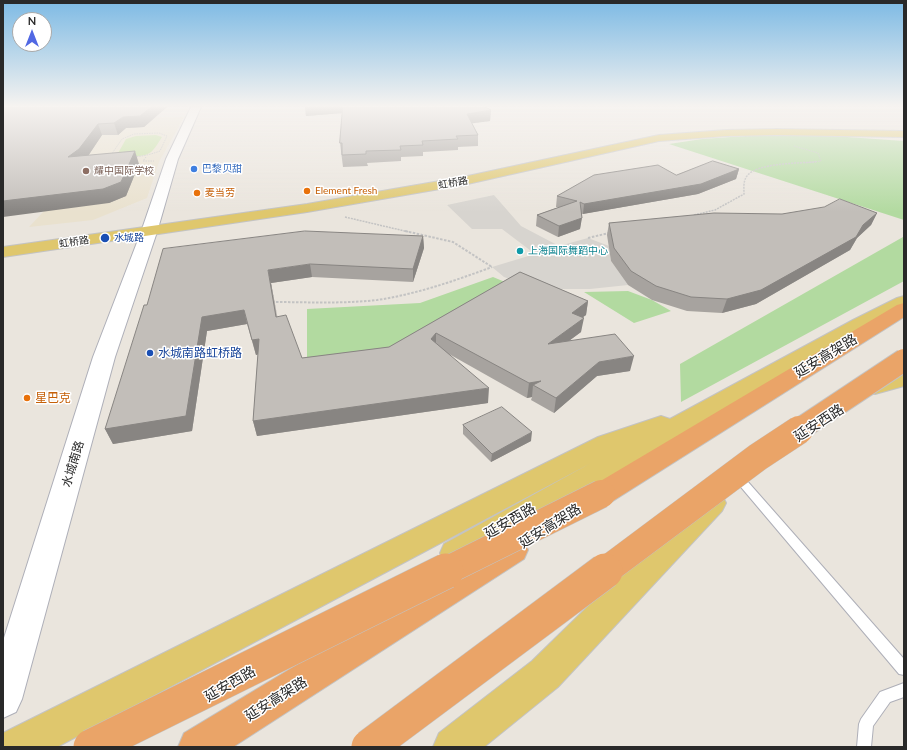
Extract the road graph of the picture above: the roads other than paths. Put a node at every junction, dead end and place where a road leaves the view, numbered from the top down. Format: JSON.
{"nodes":[{"id":1,"x":180,"y":142,"type":"edge"},
{"id":2,"x":611,"y":142,"type":"edge"},
{"id":3,"x":641,"y":142,"type":"edge"},
{"id":4,"x":150,"y":227,"type":"junction"},
{"id":5,"x":3,"y":242,"type":"edge"},
{"id":6,"x":3,"y":252,"type":"edge"},
{"id":7,"x":904,"y":302,"type":"edge"},
{"id":8,"x":904,"y":309,"type":"edge"},
{"id":9,"x":904,"y":360,"type":"edge"},
{"id":10,"x":904,"y":367,"type":"edge"},
{"id":11,"x":904,"y":379,"type":"edge"},
{"id":12,"x":875,"y":387,"type":"junction"},
{"id":13,"x":714,"y":406,"type":"junction"},
{"id":14,"x":738,"y":477,"type":"junction"},
{"id":15,"x":601,"y":494,"type":"junction"},
{"id":16,"x":904,"y":670,"type":"edge"},
{"id":17,"x":904,"y":690,"type":"edge"},
{"id":18,"x":3,"y":699,"type":"edge"},
{"id":19,"x":17,"y":747,"type":"edge"},
{"id":20,"x":91,"y":747,"type":"edge"},
{"id":21,"x":120,"y":747,"type":"edge"},
{"id":22,"x":198,"y":747,"type":"edge"},
{"id":23,"x":350,"y":747,"type":"edge"},
{"id":24,"x":370,"y":747,"type":"edge"},
{"id":25,"x":453,"y":747,"type":"edge"},
{"id":26,"x":864,"y":747,"type":"edge"}],
"edges":[{"from":1,"to":4,"type":"street"},
{"from":2,"to":4,"type":"main road","name":"虹桥路"},
{"from":3,"to":4,"type":"main road","name":"虹桥路"},
{"from":4,"to":5,"type":"main road","name":"虹桥路"},
{"from":4,"to":6,"type":"main road","name":"虹桥路"},
{"from":4,"to":18,"type":"street","name":"水城南路"},
{"from":7,"to":13,"type":"main road","name":"延安西路"},
{"from":8,"to":15,"type":"highway","name":"延安高架路"},
{"from":9,"to":24,"type":"highway","bridge":true},
{"from":10,"to":12,"type":"main road","name":"延安西路"},
{"from":11,"to":12,"type":"main road","name":"延安西路"},
{"from":12,"to":14,"type":"main road","name":"延安西路"},
{"from":13,"to":19,"type":"main road"},
{"from":13,"to":21,"type":"main road","name":"延安西路"},
{"from":14,"to":16,"type":"lane"},
{"from":14,"to":23,"type":"main road","name":"延安西路"},
{"from":14,"to":25,"type":"main road"},
{"from":15,"to":20,"type":"highway","bridge":true},
{"from":15,"to":22,"type":"highway","name":"延安高架路","bridge":true},
{"from":17,"to":26,"type":"lane"}]}
